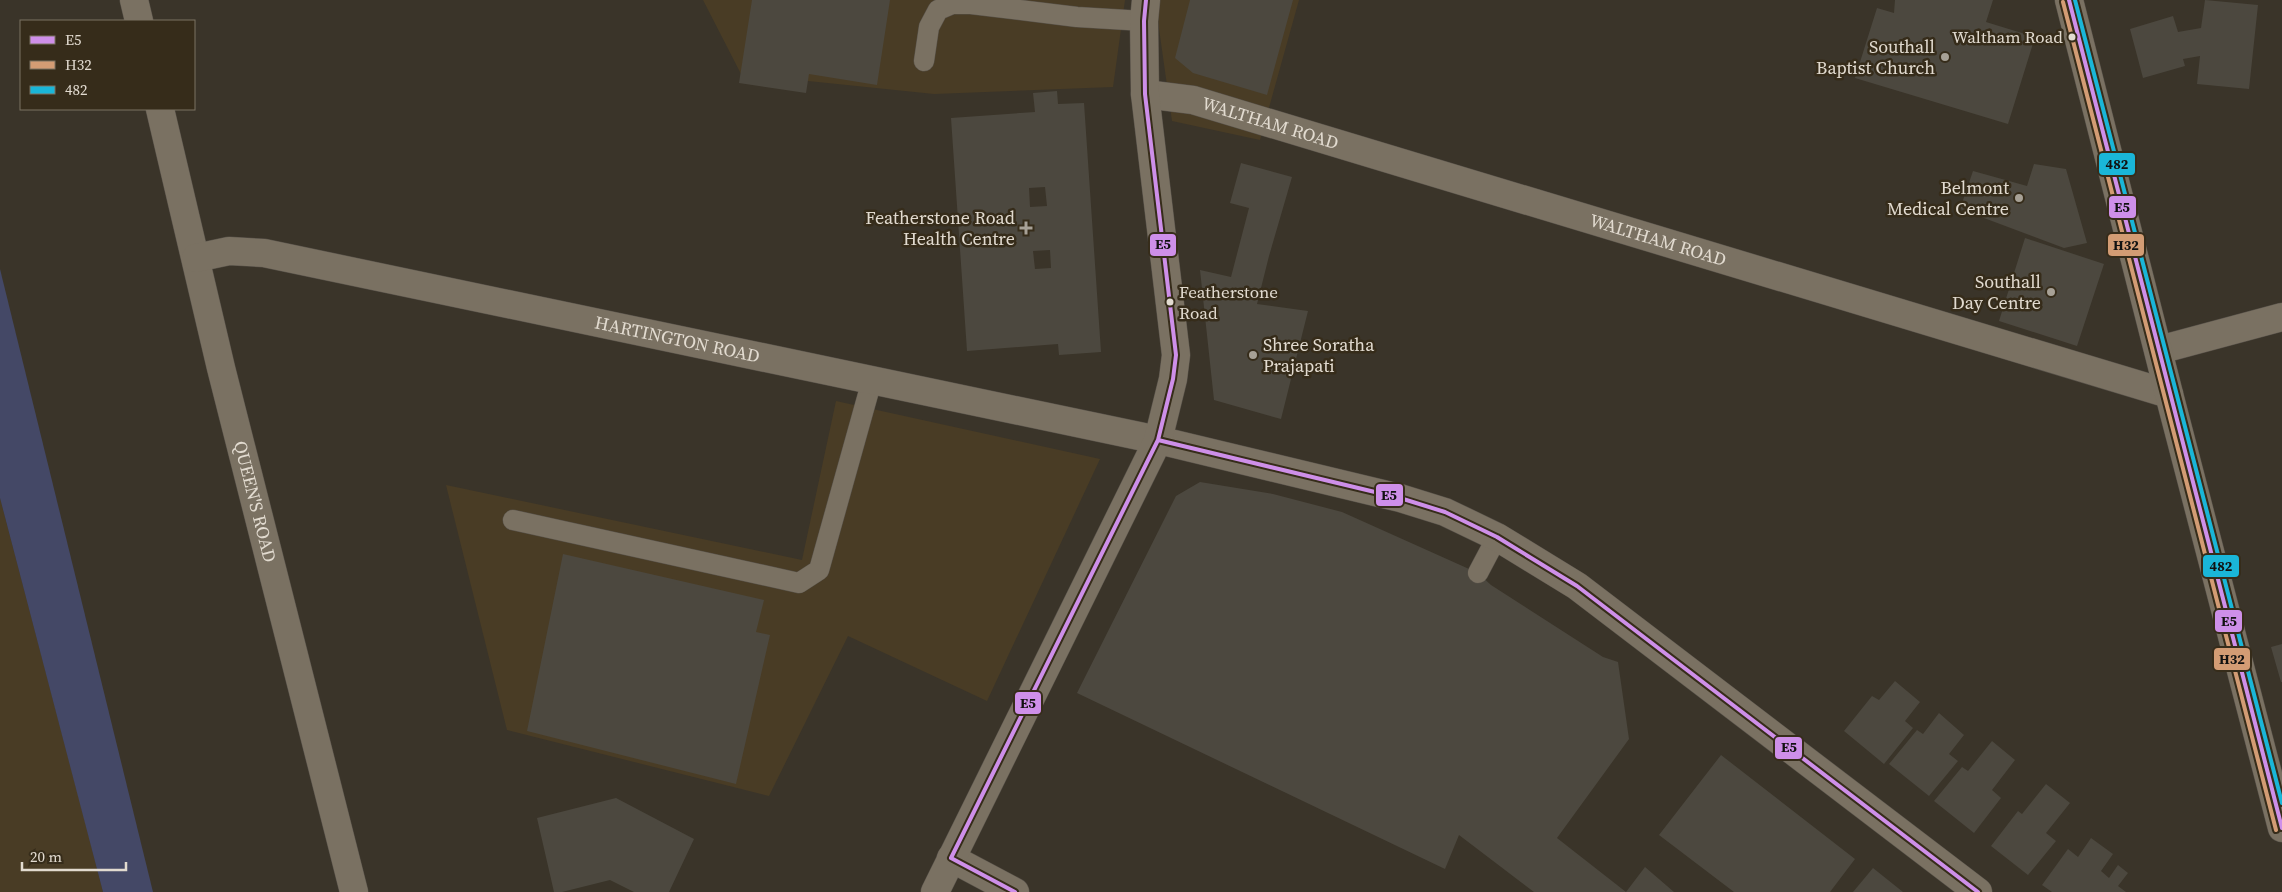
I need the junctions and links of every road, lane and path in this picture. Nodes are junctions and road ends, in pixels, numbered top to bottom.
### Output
1 (134, 0) edge
2 (2069, 0) edge
3 (1145, 10) edge
4 (139, 20) edge
5 (924, 61) dead end
6 (1145, 94) junction
7 (160, 110) edge
8 (196, 258) junction
9 (2282, 317) edge
10 (2159, 350) junction
11 (872, 380) junction
12 (2169, 394) junction
13 (1158, 440) junction
14 (513, 520) dead end
15 (1497, 537) junction
16 (1478, 573) dead end
17 (2282, 828) edge
18 (952, 858) junction
19 (354, 892) edge
20 (934, 892) edge
21 (1015, 892) edge
22 (1978, 892) edge

1 - 4 street
2 - 10 street
3 - 5 lane
3 - 6 street
6 - 12 street, WALTHAM ROAD
6 - 13 street
7 - 8 street, QUEEN'S ROAD
8 - 11 street, HARTINGTON ROAD
8 - 19 street, QUEEN'S ROAD
9 - 10 street
10 - 12 street
11 - 13 street, HARTINGTON ROAD
11 - 14 lane
12 - 17 street
13 - 15 street
13 - 18 street
15 - 16 lane
15 - 22 street
18 - 20 street
18 - 21 street

